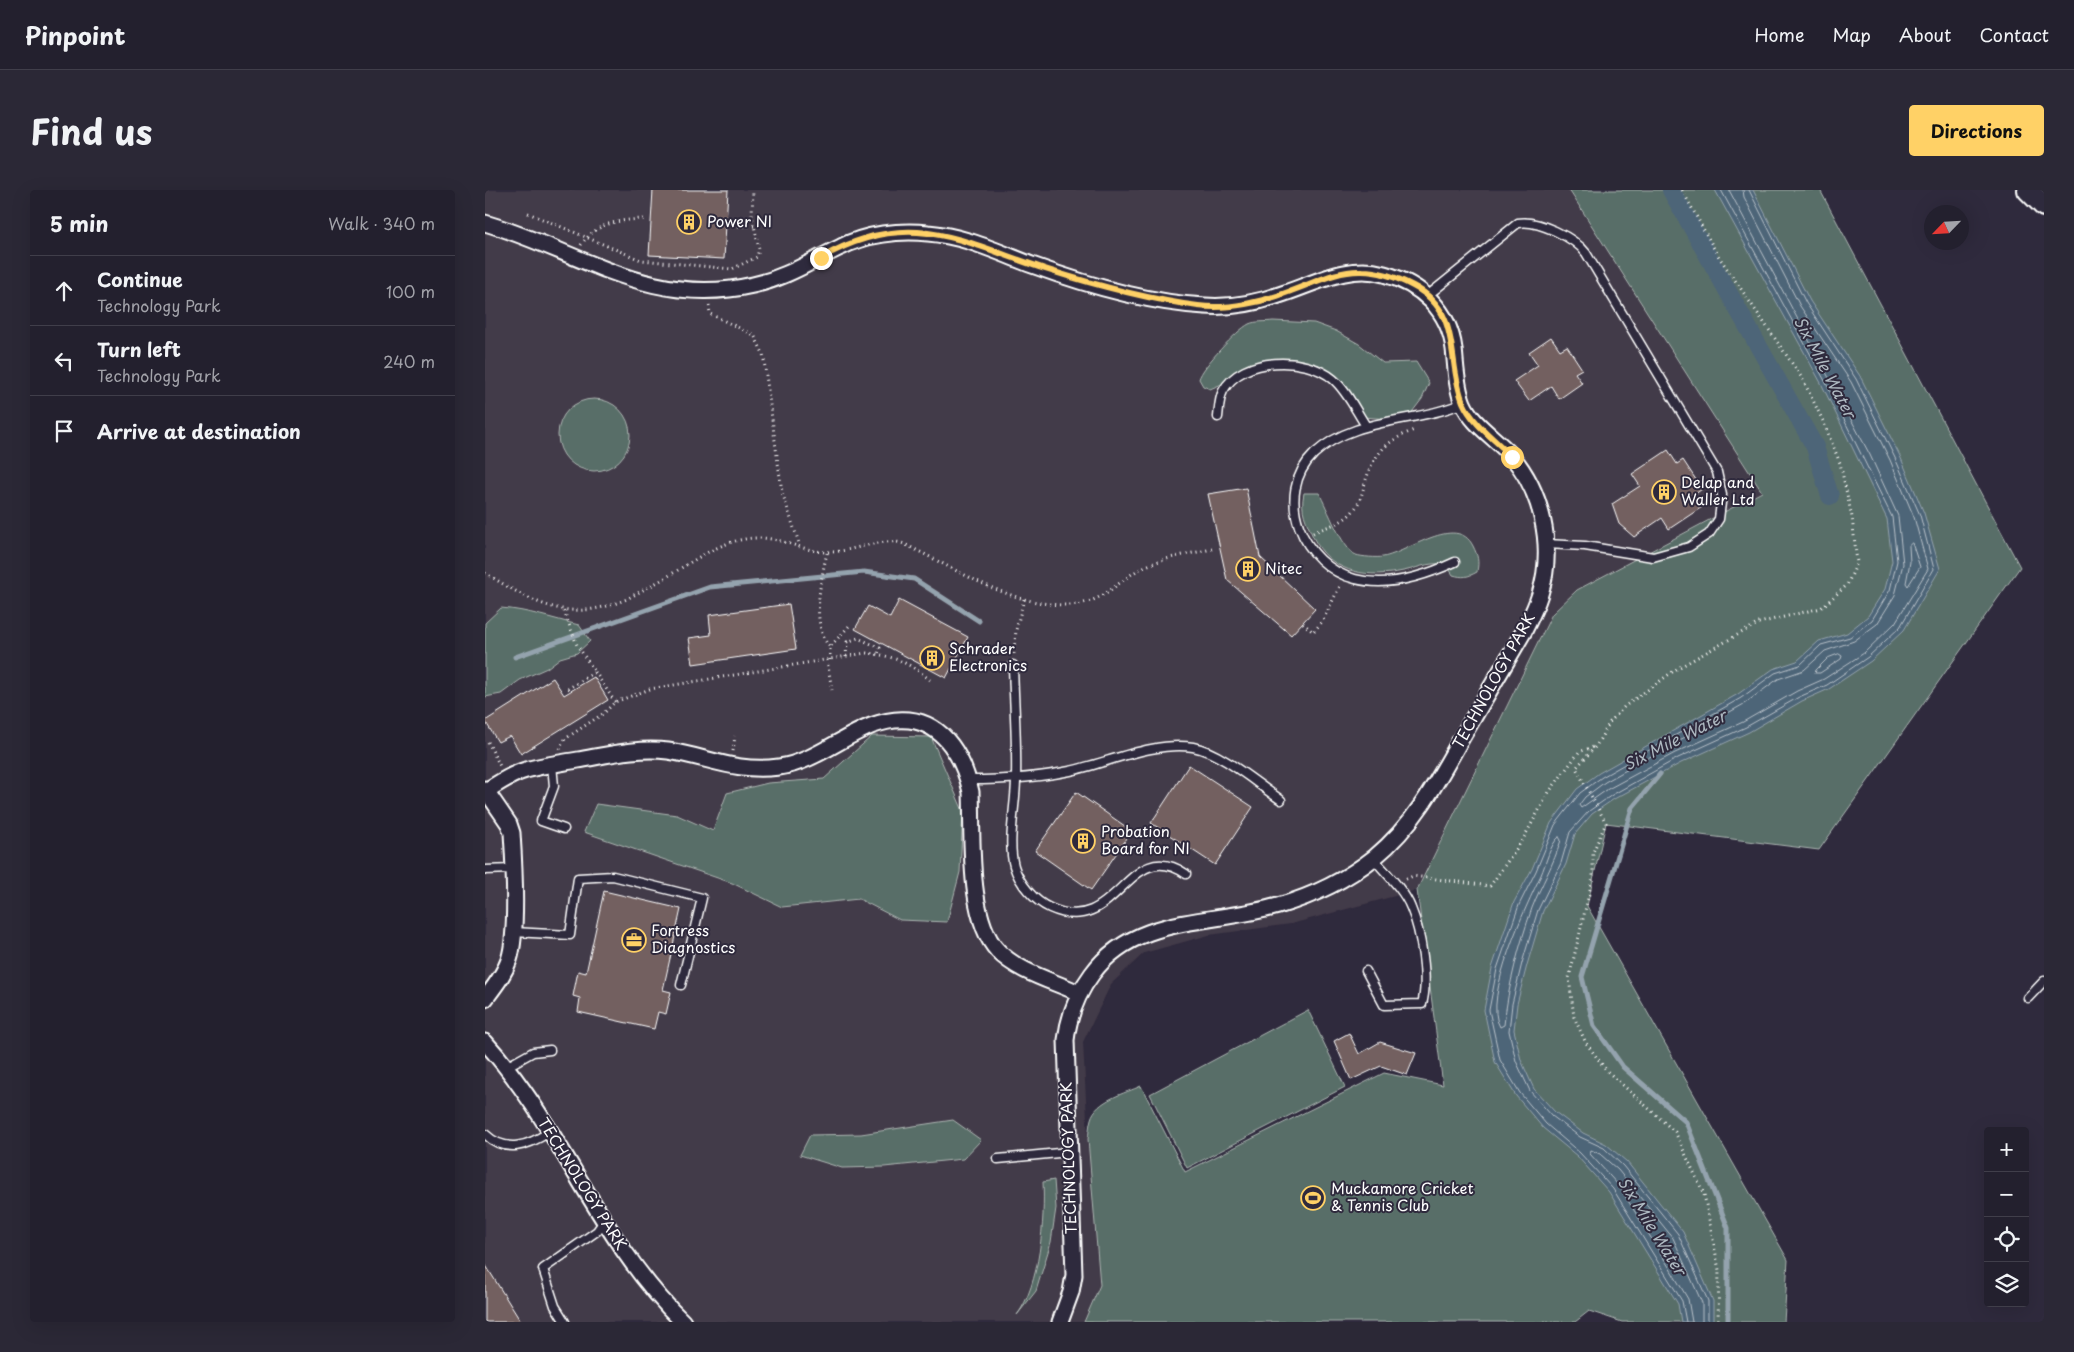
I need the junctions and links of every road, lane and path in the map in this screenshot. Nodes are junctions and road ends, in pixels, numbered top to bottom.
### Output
1 (753, 190) edge
2 (1682, 190) edge
3 (2029, 190) edge
4 (2044, 206) edge
5 (528, 213) dead end
6 (646, 219) dead end
7 (485, 223) edge
8 (733, 226) dead end
9 (754, 226) junction
10 (587, 236) junction
11 (573, 256) junction
12 (1427, 296) junction
13 (707, 299) dead end
14 (1463, 403) junction
15 (1218, 418) dead end
16 (1366, 426) junction
17 (1420, 427) dead end
18 (1303, 538) junction
19 (1546, 544) junction
20 (800, 546) junction
21 (1212, 549) dead end
22 (827, 553) junction
23 (1455, 562) dead end
24 (485, 573) edge
25 (1345, 576) junction
26 (1024, 599) junction
27 (564, 611) junction
28 (1303, 623) dead end
29 (849, 626) dead end
30 (830, 647) junction
31 (878, 654) junction
32 (846, 657) junction
33 (829, 660) junction
34 (1013, 665) joint
35 (595, 672) junction
36 (930, 680) dead end
37 (566, 690) dead end
38 (832, 690) dead end
39 (615, 702) junction
40 (489, 742) dead end
41 (1595, 747) junction
42 (552, 765) junction
43 (507, 778) junction
44 (969, 780) junction
45 (1017, 780) junction
46 (485, 790) edge
47 (1281, 800) dead end
48 (564, 829) dead end
49 (1373, 858) junction
50 (513, 869) junction
51 (485, 870) edge
52 (1186, 874) dead end
53 (1394, 883) junction
54 (513, 932) junction
55 (1365, 971) dead end
56 (2044, 981) edge
57 (681, 985) dead end
58 (1079, 993) junction
59 (2028, 998) dead end
60 (485, 999) edge
61 (485, 1042) edge
62 (550, 1050) dead end
63 (506, 1067) junction
64 (549, 1132) junction
65 (485, 1134) edge
66 (1069, 1152) junction
67 (998, 1159) dead end
68 (604, 1221) junction
69 (565, 1322) edge
70 (683, 1322) edge
71 (1060, 1322) edge
72 (1718, 1322) edge

1 - 9 path
2 - 41 path
3 - 4 street
5 - 10 path
6 - 10 path
7 - 11 street, TECHNOLOGY PARK
8 - 9 path
9 - 10 path
10 - 11 path
11 - 12 street, TECHNOLOGY PARK
12 - 14 street, TECHNOLOGY PARK
12 - 19 lane
13 - 20 path
14 - 16 lane
14 - 19 street, TECHNOLOGY PARK
15 - 16 lane
16 - 18 lane
17 - 18 path
18 - 25 lane
19 - 49 street, TECHNOLOGY PARK
20 - 22 path
20 - 27 path
21 - 26 path
22 - 26 path
22 - 30 path
23 - 25 lane
24 - 27 path
25 - 28 path
26 - 34 path
27 - 35 path
29 - 30 path
30 - 33 path
31 - 32 path
31 - 32 path
31 - 36 path
32 - 33 path
33 - 38 path
33 - 39 path
34 - 45 lane
35 - 37 path
35 - 39 path
39 - 42 path
40 - 43 path
41 - 53 path
41 - 72 path
42 - 43 street
42 - 44 street
42 - 48 lane
43 - 46 street
44 - 45 lane
44 - 58 street
45 - 47 lane
45 - 52 lane
46 - 50 street
49 - 53 lane
49 - 58 street, TECHNOLOGY PARK
50 - 51 lane
50 - 54 street
53 - 55 lane
54 - 57 lane
54 - 60 street
56 - 59 lane
58 - 66 street, TECHNOLOGY PARK
61 - 63 street, TECHNOLOGY PARK
62 - 63 lane
63 - 64 street, TECHNOLOGY PARK
64 - 65 lane
64 - 68 street, TECHNOLOGY PARK
66 - 67 lane
66 - 71 street, TECHNOLOGY PARK
68 - 69 lane
68 - 70 street, TECHNOLOGY PARK

